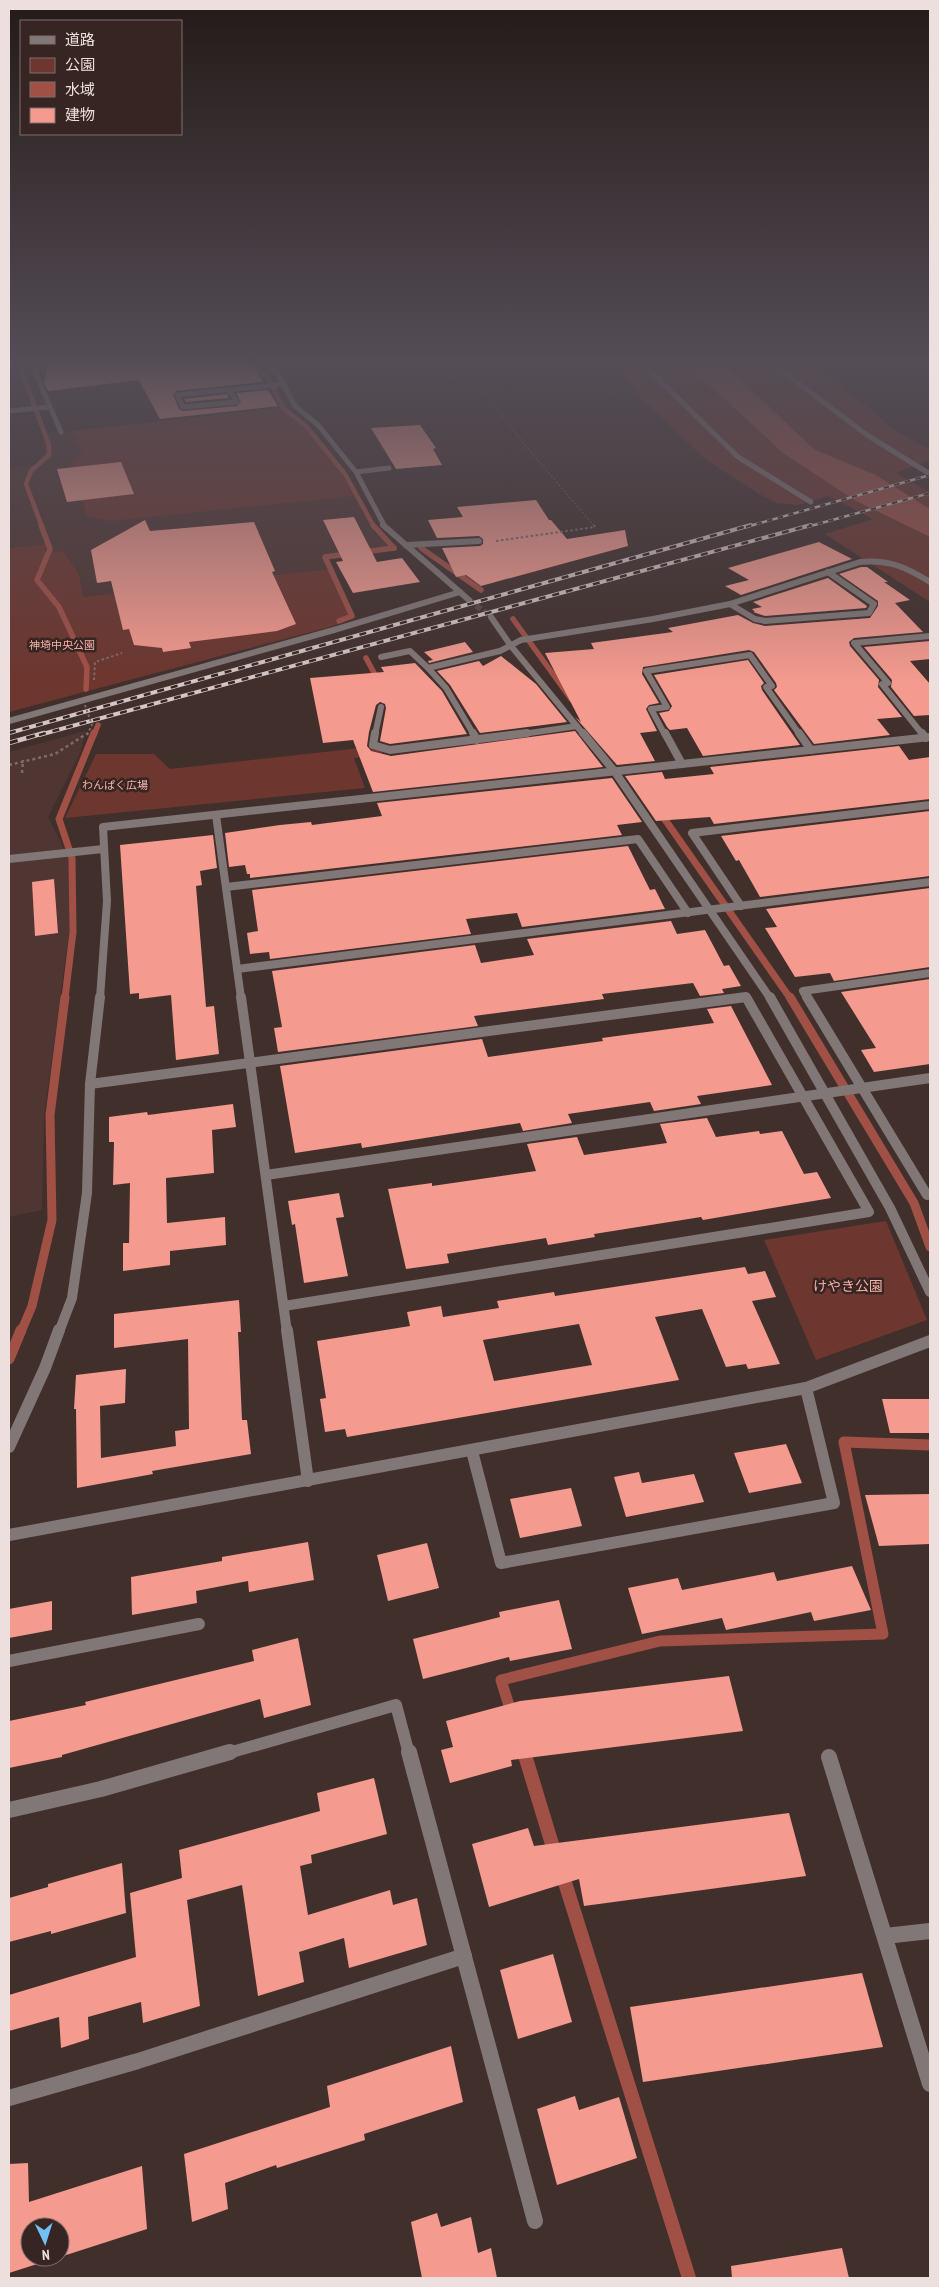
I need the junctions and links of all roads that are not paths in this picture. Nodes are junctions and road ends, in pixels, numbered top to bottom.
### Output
1 (353, 468) edge
2 (389, 468) dead end
3 (755, 468) edge
4 (917, 468) edge
5 (356, 472) junction
6 (930, 474) edge
7 (811, 502) dead end
8 (479, 541) road end
9 (406, 545) junction
10 (828, 572) junction
11 (930, 582) edge
12 (460, 592) junction
13 (469, 600) tunnel mouth
14 (730, 604) junction
15 (491, 617) tunnel mouth
16 (930, 636) edge
17 (511, 646) junction
18 (381, 657) dead end
19 (428, 668) junction
20 (381, 707) dead end
21 (9, 721) edge
22 (577, 726) junction
23 (928, 738) edge
24 (477, 740) junction
25 (811, 750) junction
26 (682, 764) junction
27 (619, 771) junction
28 (930, 805) edge
29 (216, 815) junction
30 (103, 849) junction
31 (9, 859) edge
32 (930, 882) edge
33 (226, 887) junction
34 (741, 906) junction
35 (714, 910) junction
36 (688, 913) junction
37 (237, 969) junction
38 (930, 973) edge
39 (250, 1064) junction
40 (930, 1078) edge
41 (90, 1084) junction
42 (861, 1088) junction
43 (830, 1092) junction
44 (805, 1096) junction
45 (266, 1175) junction
46 (930, 1194) edge
47 (930, 1292) edge
48 (284, 1306) junction
49 (930, 1341) edge
50 (806, 1388) junction
51 (9, 1447) edge
52 (472, 1451) junction
53 (308, 1481) junction
54 (9, 1535) edge
55 (199, 1624) dead end
56 (9, 1661) edge
57 (829, 1757) dead end
58 (9, 1810) edge
59 (930, 1931) edge
60 (885, 1936) junction
61 (464, 1956) junction
62 (930, 2084) edge
63 (9, 2098) edge
64 (535, 2220) dead end

1 - 5 street
2 - 5 street
3 - 7 street
4 - 6 street
5 - 9 street
8 - 9 street
9 - 12 street
10 - 11 street
10 - 14 street
10 - 14 street
12 - 13 street
12 - 21 street
14 - 17 street
15 - 17 street
16 - 23 street
17 - 19 street
17 - 22 street
18 - 19 street
19 - 24 street
20 - 24 street
22 - 24 street
22 - 27 street
23 - 25 street
25 - 26 street
25 - 26 street
26 - 27 street
27 - 29 street
27 - 35 street
28 - 34 street
29 - 30 street
29 - 33 street
30 - 31 street
30 - 41 street
32 - 34 street
33 - 36 street
33 - 37 street
34 - 35 street
35 - 36 street
35 - 43 street
36 - 37 street
37 - 39 street
38 - 42 street
39 - 41 street
39 - 44 street
39 - 45 street
40 - 42 street
41 - 51 street
42 - 43 street
42 - 46 street
43 - 44 street
43 - 47 street
44 - 45 street
44 - 48 street
45 - 48 street
48 - 53 street
49 - 50 street
50 - 52 street
50 - 52 street
52 - 53 street
53 - 54 street
55 - 56 street
57 - 60 street
58 - 61 street
59 - 60 street
60 - 62 street
61 - 63 street
61 - 64 street

